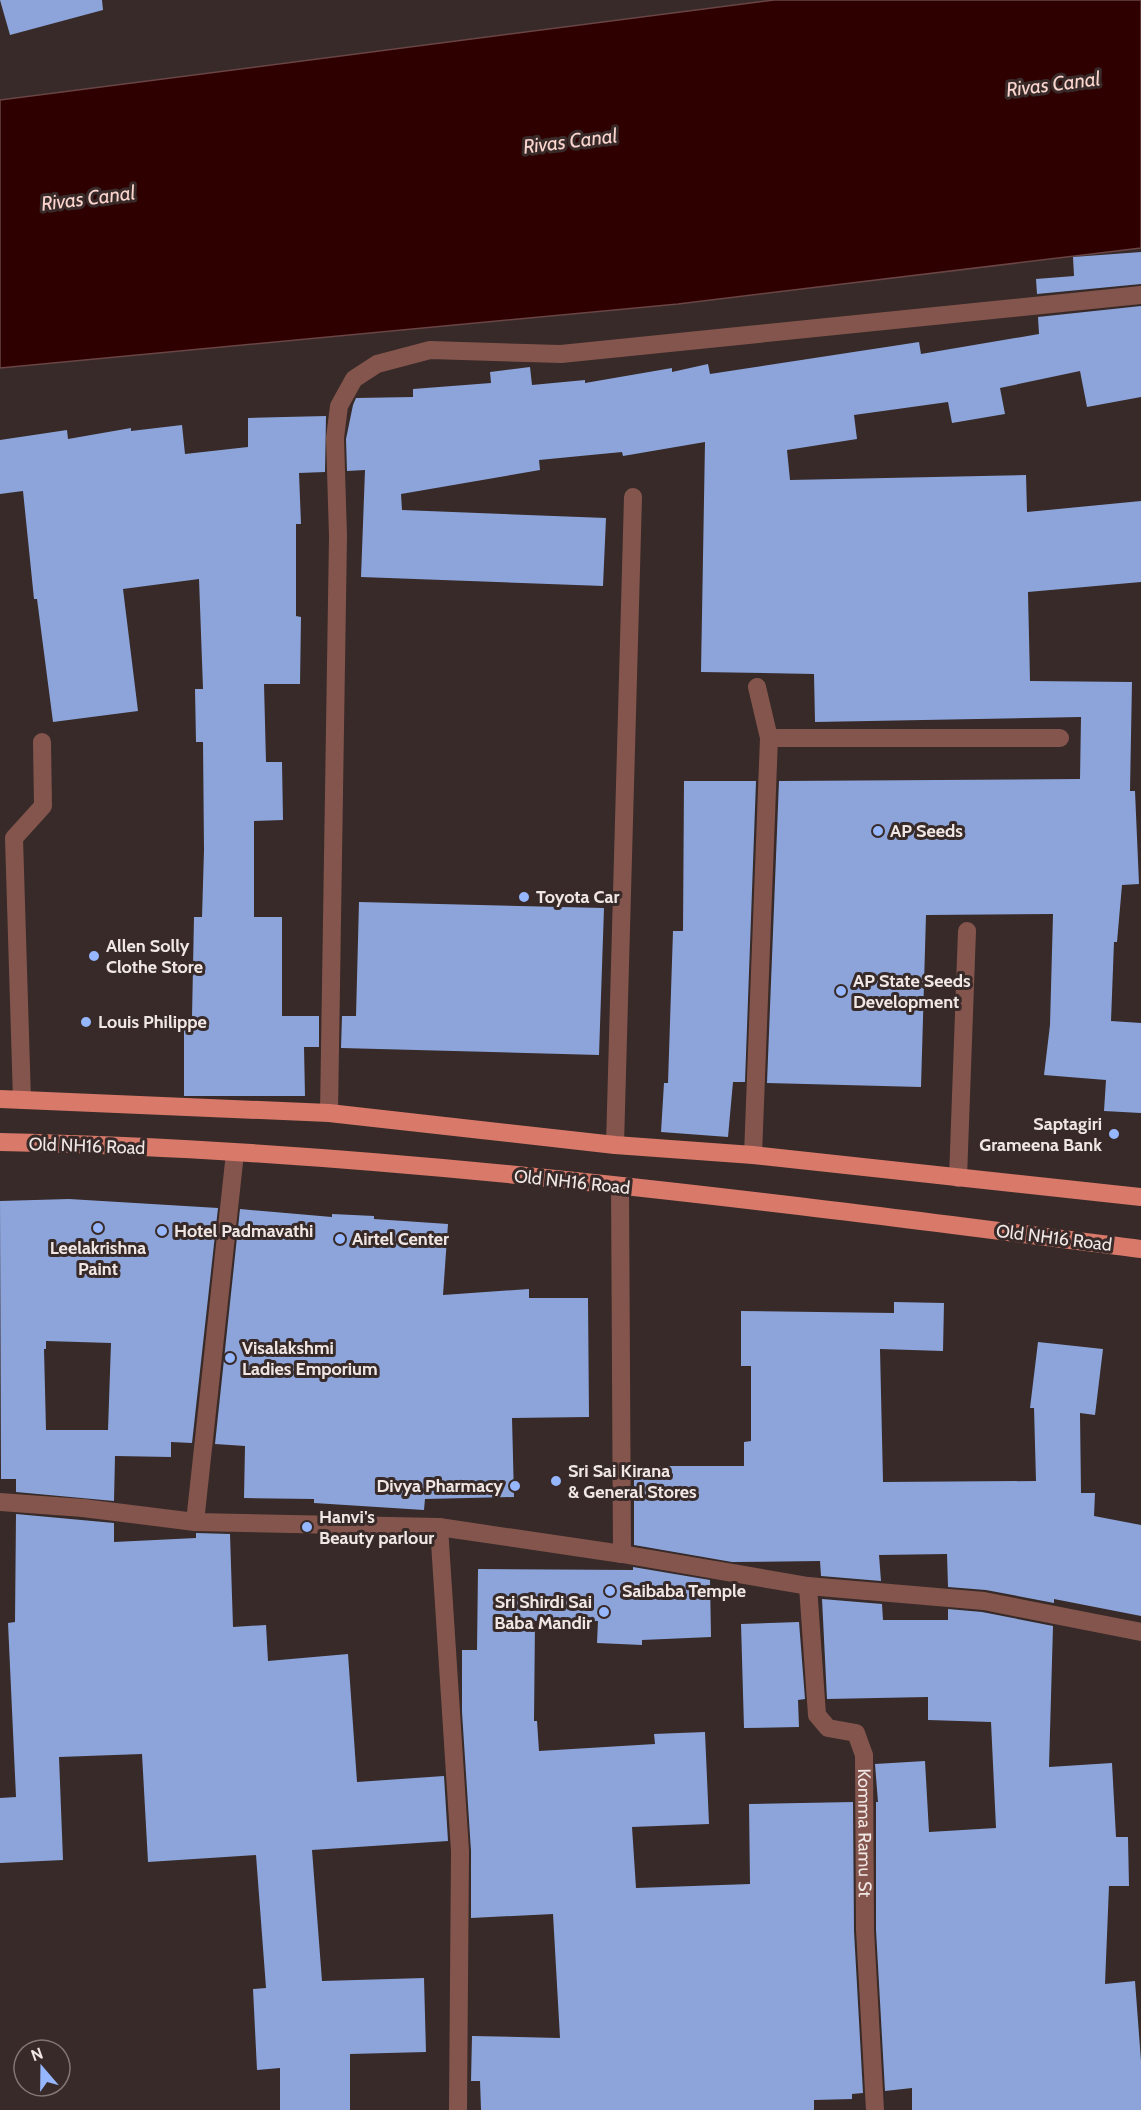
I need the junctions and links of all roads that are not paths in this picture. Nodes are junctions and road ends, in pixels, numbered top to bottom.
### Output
1 (1141, 295) edge
2 (633, 497) dead end
3 (757, 687) dead end
4 (769, 738) junction
5 (1060, 738) dead end
6 (42, 742) dead end
7 (967, 931) dead end
8 (0, 1099) edge
9 (22, 1100) junction
10 (329, 1113) junction
11 (0, 1142) edge
12 (615, 1145) junction
13 (235, 1152) junction
14 (753, 1155) junction
15 (958, 1178) junction
16 (620, 1187) junction
17 (1141, 1197) edge
18 (1141, 1249) edge
19 (0, 1502) edge
20 (195, 1522) junction
21 (439, 1527) junction
22 (622, 1554) junction
23 (808, 1586) junction
24 (1141, 1632) edge
25 (458, 2110) edge
26 (875, 2110) edge

1 - 10 street
2 - 12 street
3 - 4 street
4 - 5 street
4 - 14 street
6 - 9 street
7 - 15 street
8 - 9 main road
9 - 10 main road
10 - 12 main road
11 - 13 main road, Old NH16 Road
12 - 14 main road
13 - 16 main road, Old NH16 Road
13 - 20 street
14 - 15 main road
15 - 17 main road
16 - 18 main road, Old NH16 Road
16 - 22 street
19 - 20 street
20 - 21 street
21 - 22 street
21 - 25 street
22 - 23 street
23 - 24 street
23 - 26 street, Komma Ramu St

